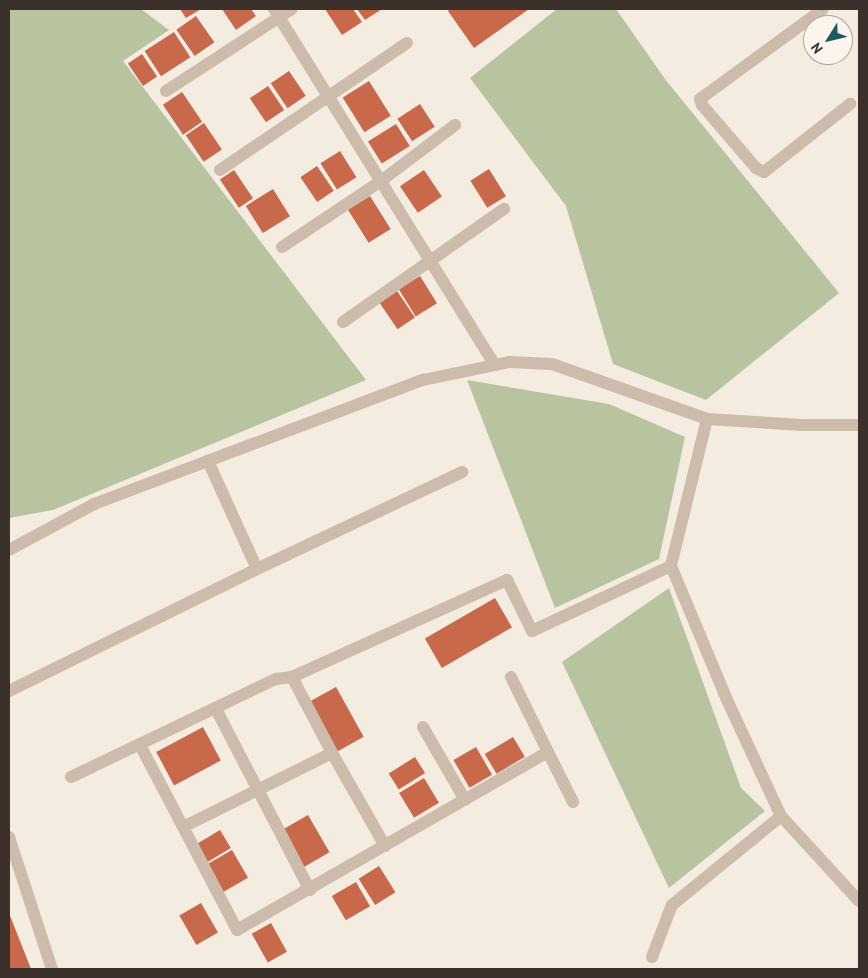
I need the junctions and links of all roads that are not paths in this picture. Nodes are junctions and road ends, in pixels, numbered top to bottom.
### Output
1 (292, 9) edge
2 (823, 9) edge
3 (277, 13) edge
4 (407, 43) dead end
5 (166, 91) dead end
6 (329, 97) junction
7 (850, 104) dead end
8 (455, 125) dead end
9 (220, 170) dead end
10 (381, 181) junction
11 (504, 209) dead end
12 (282, 246) dead end
13 (430, 259) junction
14 (343, 322) dead end
15 (495, 365) junction
16 (707, 419) junction
17 (859, 424) edge
18 (208, 461) junction
19 (462, 472) dead end
20 (9, 550) edge
21 (672, 566) junction
22 (257, 569) junction
23 (292, 677) junction
24 (511, 677) dead end
25 (9, 691) edge
26 (216, 709) junction
27 (423, 727) dead end
28 (140, 745) junction
29 (548, 752) junction
30 (332, 754) junction
31 (71, 777) dead end
32 (258, 790) junction
33 (465, 800) junction
34 (573, 802) dead end
35 (781, 816) junction
36 (182, 827) junction
37 (9, 837) edge
38 (385, 846) junction
39 (310, 890) junction
40 (859, 901) edge
41 (652, 957) dead end
42 (52, 969) edge

1 - 3 street
2 - 7 street
3 - 5 street
3 - 6 street
4 - 6 street
6 - 9 street
6 - 10 street
8 - 10 street
10 - 12 street
10 - 13 street
11 - 13 street
13 - 14 street
13 - 15 street
15 - 16 street
15 - 18 street
16 - 17 street
16 - 21 street
18 - 20 street
18 - 22 street
19 - 22 street
21 - 23 street
21 - 35 street
22 - 25 street
23 - 26 street
23 - 30 street
24 - 29 street
26 - 28 street
26 - 32 street
27 - 33 street
28 - 31 street
28 - 36 street
29 - 33 street
29 - 34 street
30 - 32 street
30 - 38 street
32 - 36 street
32 - 39 street
33 - 38 street
35 - 40 street
35 - 41 street
36 - 39 street
37 - 42 street
38 - 39 street

